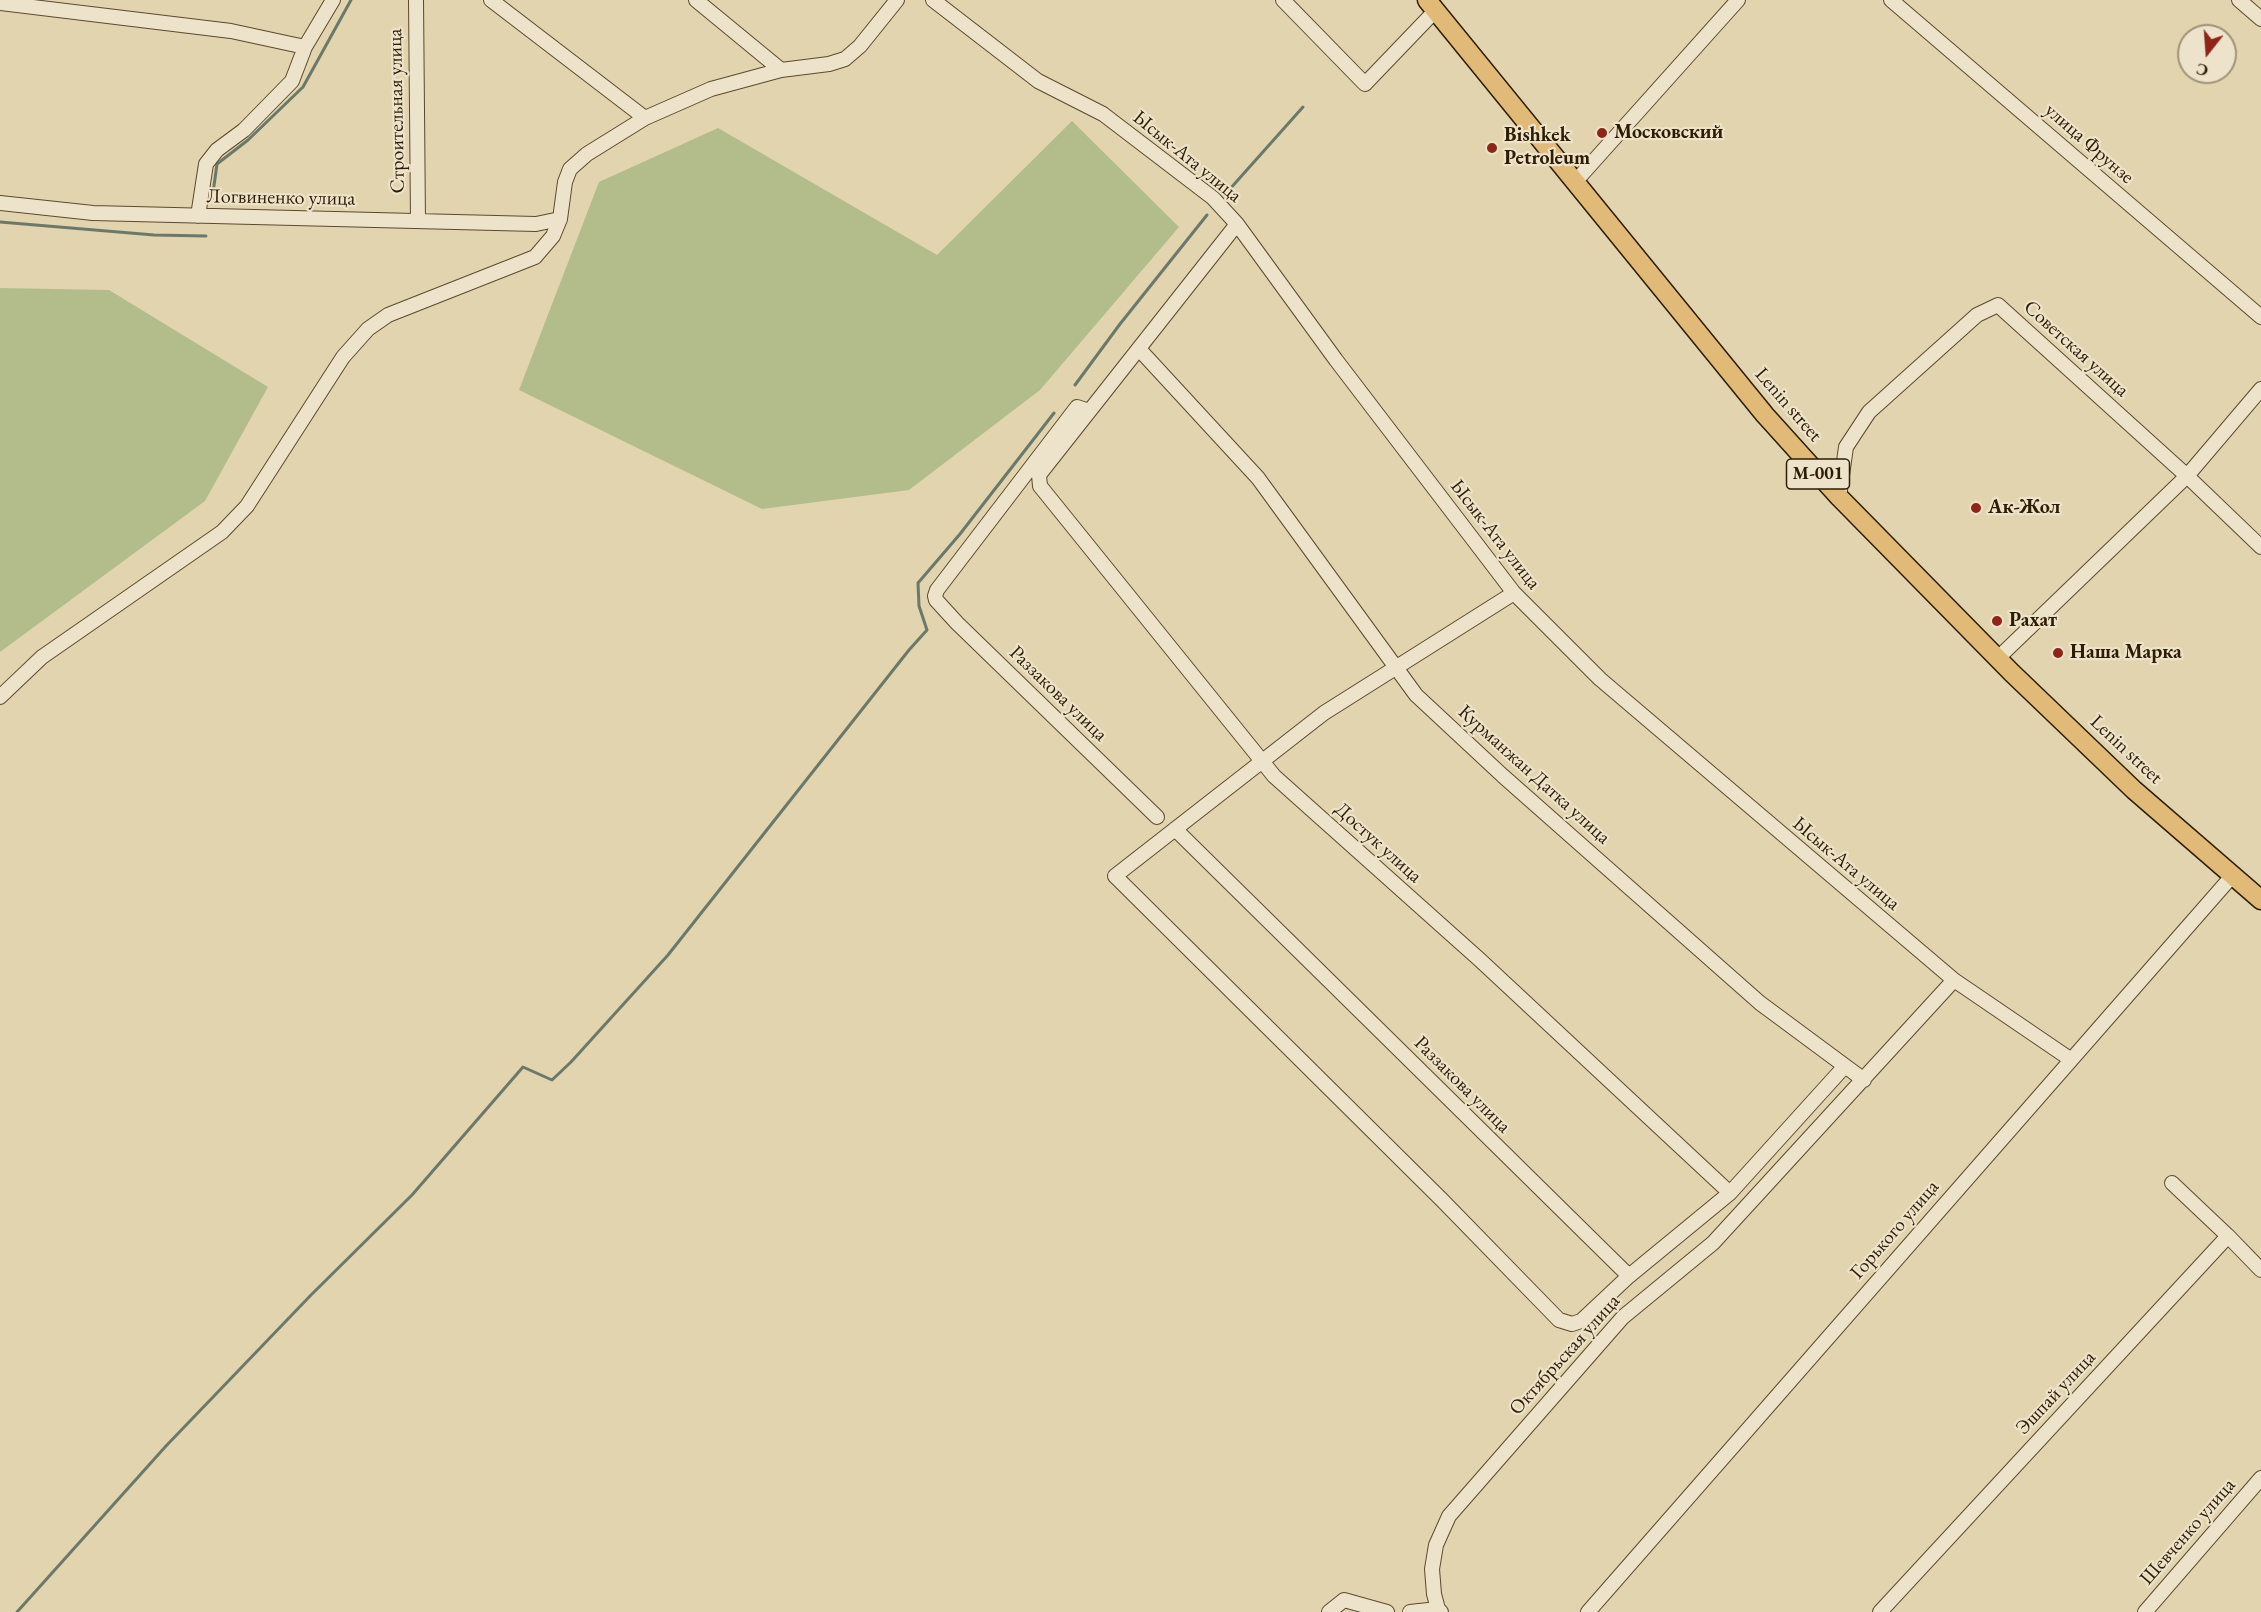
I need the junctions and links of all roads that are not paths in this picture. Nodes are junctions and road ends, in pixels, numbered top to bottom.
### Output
1 (333, 0) edge
2 (416, 0) edge
3 (491, 0) edge
4 (696, 0) edge
5 (897, 0) edge
6 (933, 0) edge
7 (1283, 0) edge
8 (1738, 0) edge
9 (1891, 0) edge
10 (2240, 0) edge
11 (0, 3) edge
12 (1431, 6) edge
13 (2261, 19) edge
14 (304, 47) junction
15 (781, 70) junction
16 (645, 118) junction
17 (1575, 182) junction
18 (0, 203) edge
19 (198, 216) junction
20 (560, 219) junction
21 (418, 221) junction
22 (1237, 224) junction
23 (2261, 317) edge
24 (1139, 349) junction
25 (2261, 389) edge
26 (1089, 411) junction
27 (2187, 476) junction
28 (1839, 498) junction
29 (2261, 547) edge
30 (1514, 593) junction
31 (1997, 659) junction
32 (1396, 667) junction
33 (0, 697) edge
34 (1260, 762) junction
35 (1157, 817) dead end
36 (1175, 829) junction
37 (2233, 875) junction
38 (2261, 900) edge
39 (1954, 980) junction
40 (2070, 1059) junction
41 (1845, 1066) junction
42 (1864, 1080) junction
43 (2172, 1183) dead end
44 (1730, 1193) junction
45 (2228, 1236) junction
46 (2261, 1270) edge
47 (1629, 1276) junction
48 (2261, 1478) edge
49 (1439, 1611) edge
50 (1329, 1612) edge
51 (1387, 1612) edge
52 (1410, 1612) edge
53 (1588, 1612) edge
54 (1880, 1612) edge
55 (2145, 1612) edge

1 - 14 street
2 - 21 street, Строительная улица
3 - 16 street
4 - 15 street
5 - 15 street
6 - 22 street, Ысык-Ата улица
7 - 12 street
8 - 17 street
9 - 23 street, улица Фрунзе
10 - 13 street
11 - 14 street
12 - 17 main road, Lenin street / М-001
14 - 19 street
15 - 16 street
16 - 20 street
17 - 28 main road, Lenin street / М-001
18 - 19 street, Логвиненко улица
19 - 21 street, Логвиненко улица
20 - 21 street, Логвиненко улица
20 - 33 street
22 - 24 street
22 - 30 street, Ысык-Ата улица
24 - 26 street
24 - 32 street, Курманжан Датка улица
25 - 27 street
26 - 34 street, Достук улица
26 - 35 street, Раззакова улица
27 - 28 street, Советская улица
27 - 29 street, Советская улица
27 - 31 street
28 - 31 main road, Lenin street / М-001
30 - 32 street
30 - 39 street, Ысык-Ата улица
31 - 37 main road, Lenin street / М-001
32 - 34 street
32 - 41 street, Курманжан Датка улица
34 - 36 street
34 - 44 street, Достук улица
36 - 47 street, Раззакова улица
36 - 47 street
37 - 38 main road, Lenin street / М-001
37 - 40 street, Горького улица
39 - 40 street, Ысык-Ата улица
39 - 42 street
40 - 53 street, Горького улица
41 - 42 street, Курманжан Датка улица
41 - 44 street
42 - 49 street, Октябрьская улица
43 - 45 street
44 - 47 street
45 - 46 street
45 - 54 street, Эшпай улица
48 - 55 street, Шевченко улица
49 - 52 street
50 - 51 street

